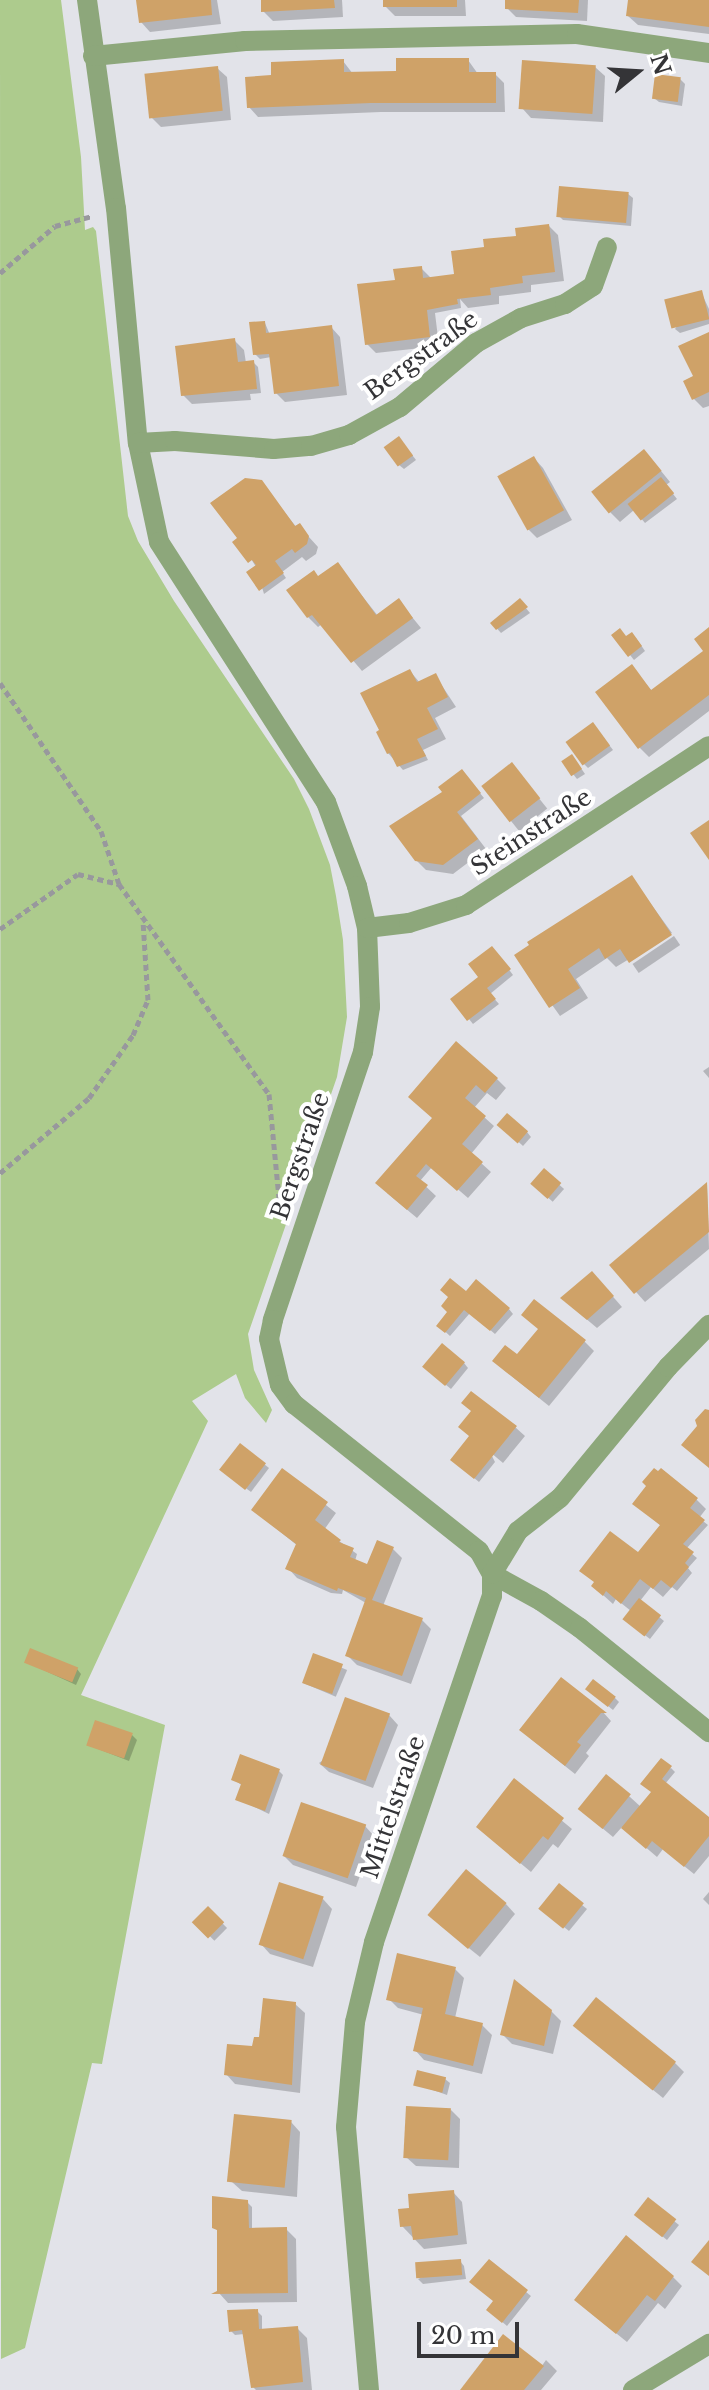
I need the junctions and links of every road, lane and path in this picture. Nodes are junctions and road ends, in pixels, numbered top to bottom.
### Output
1 (87, 0) edge
2 (709, 53) edge
3 (93, 56) junction
4 (116, 208) junction
5 (607, 247) dead end
6 (0, 273) edge
7 (138, 443) junction
8 (0, 683) edge
9 (709, 746) edge
10 (119, 884) junction
11 (143, 917) junction
12 (367, 928) junction
13 (0, 929) edge
14 (0, 1173) edge
15 (281, 1216) dead end
16 (709, 1325) edge
17 (492, 1574) junction
18 (709, 1732) edge
19 (709, 2344) edge
20 (369, 2390) edge
21 (633, 2390) edge

1 - 3 street, Bergstraße
2 - 3 street
3 - 4 street, Bergstraße
4 - 6 path
4 - 7 street, Bergstraße
5 - 7 street, Bergstraße
7 - 12 street, Bergstraße
8 - 10 path
9 - 12 street, Steinstraße
10 - 11 path
10 - 13 path
11 - 14 path
11 - 15 path
12 - 17 street, Bergstraße
16 - 17 street, Mittelstraße
17 - 18 street, Bergstraße
17 - 20 street, Mittelstraße
19 - 21 street

